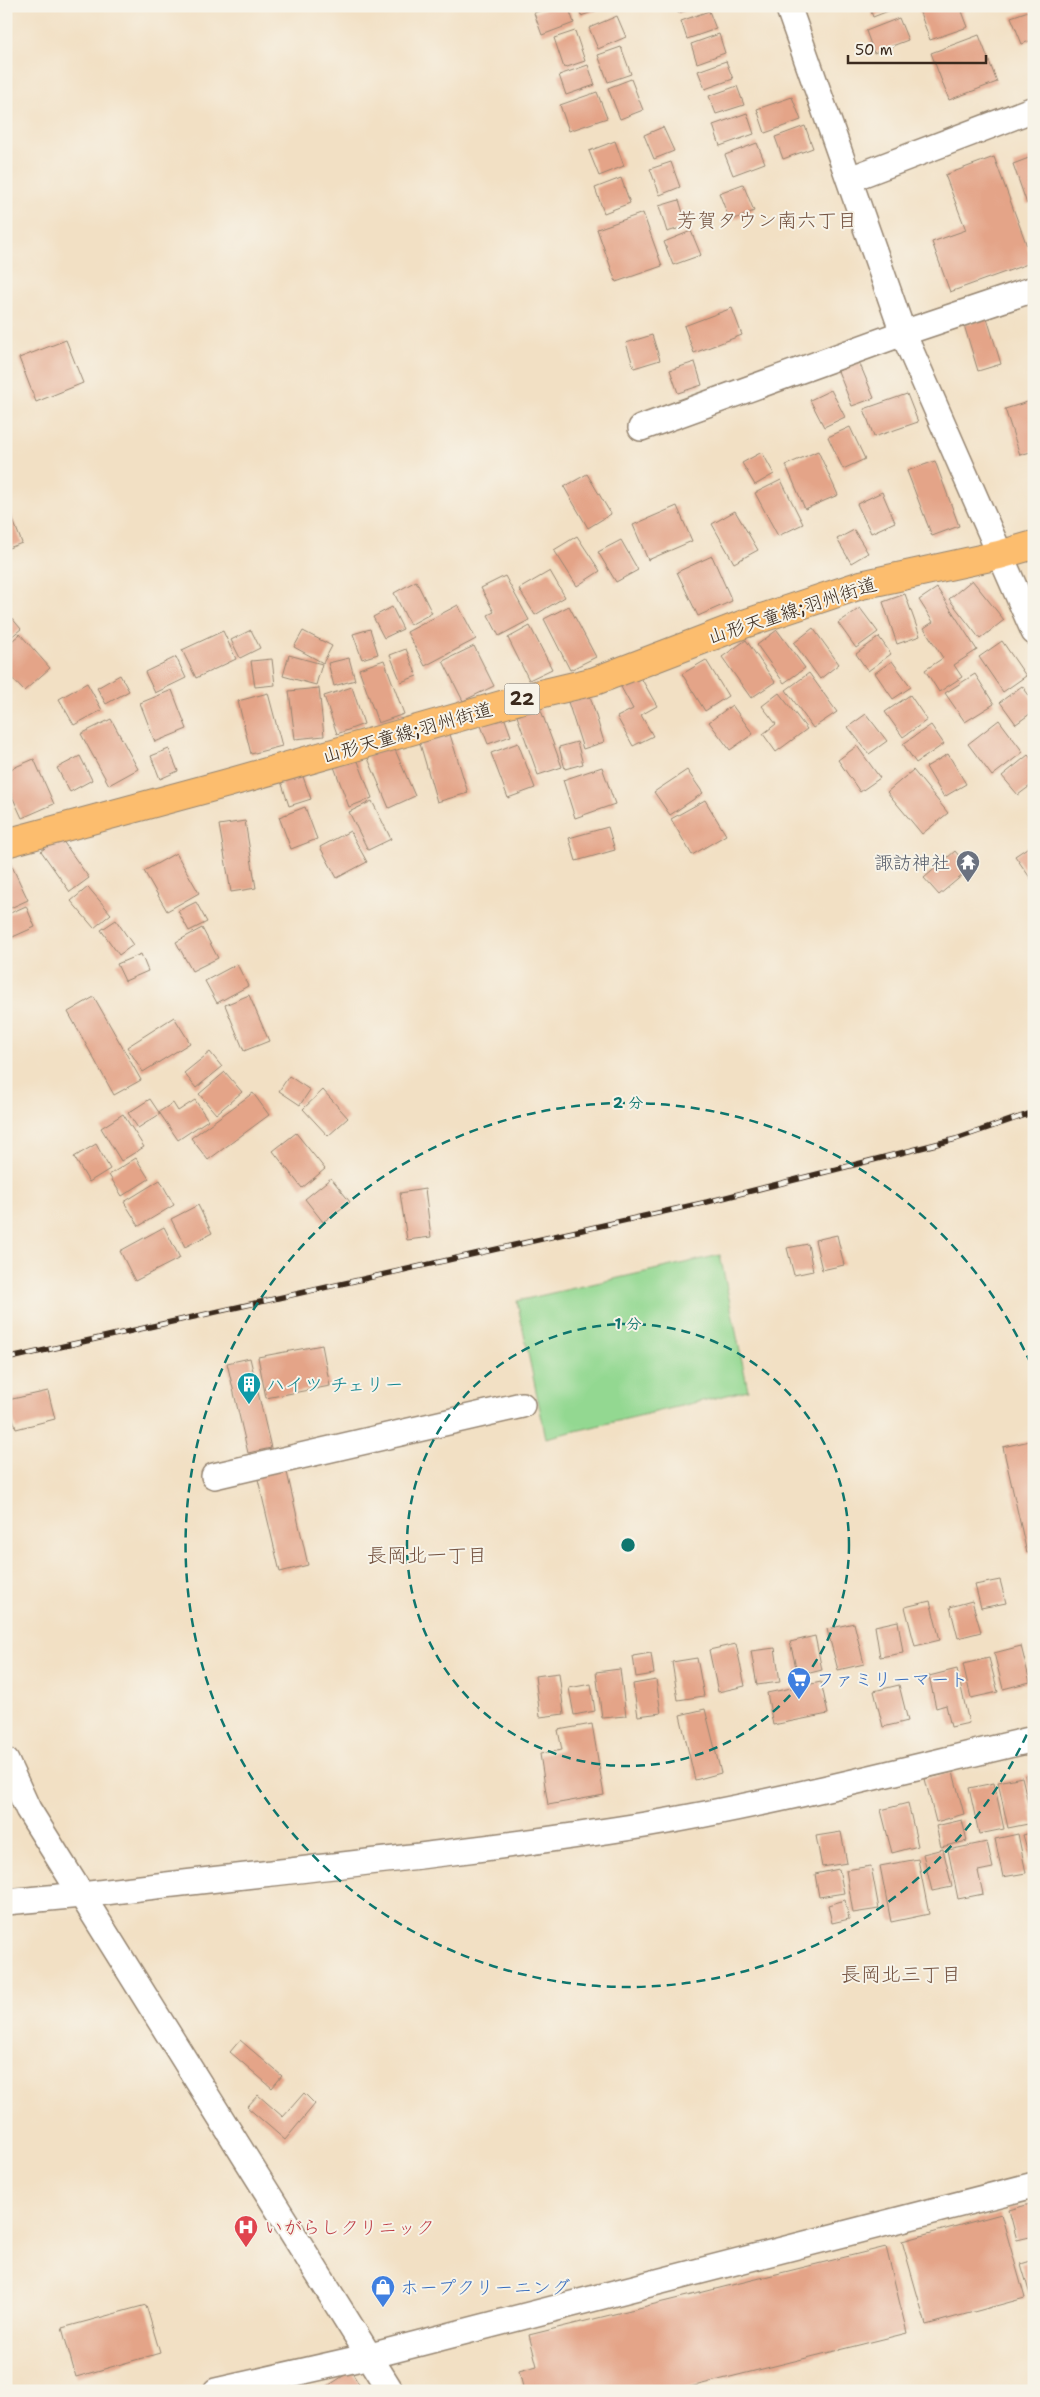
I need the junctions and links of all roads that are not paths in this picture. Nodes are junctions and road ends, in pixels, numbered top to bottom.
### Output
1 (788, 6) edge
2 (1034, 109) edge
3 (850, 178) junction
4 (1034, 289) edge
5 (903, 332) junction
6 (641, 428) dead end
7 (1034, 545) edge
8 (999, 555) junction
9 (1034, 632) edge
10 (6, 843) edge
11 (522, 1405) dead end
12 (214, 1476) dead end
13 (1034, 1739) edge
14 (6, 1761) edge
15 (81, 1895) junction
16 (6, 1902) edge
17 (1034, 2185) edge
18 (370, 2356) junction
19 (216, 2391) edge
20 (391, 2391) edge

1 - 3 street
2 - 3 street
3 - 5 street
4 - 5 street
5 - 6 street
5 - 8 street
7 - 8 main road, 山形天童線;羽州街道 / 22
8 - 9 street
8 - 10 main road, 山形天童線;羽州街道 / 22
11 - 12 street
13 - 15 street
14 - 15 street
15 - 16 street
15 - 18 street
17 - 18 street
18 - 19 street
18 - 20 street

